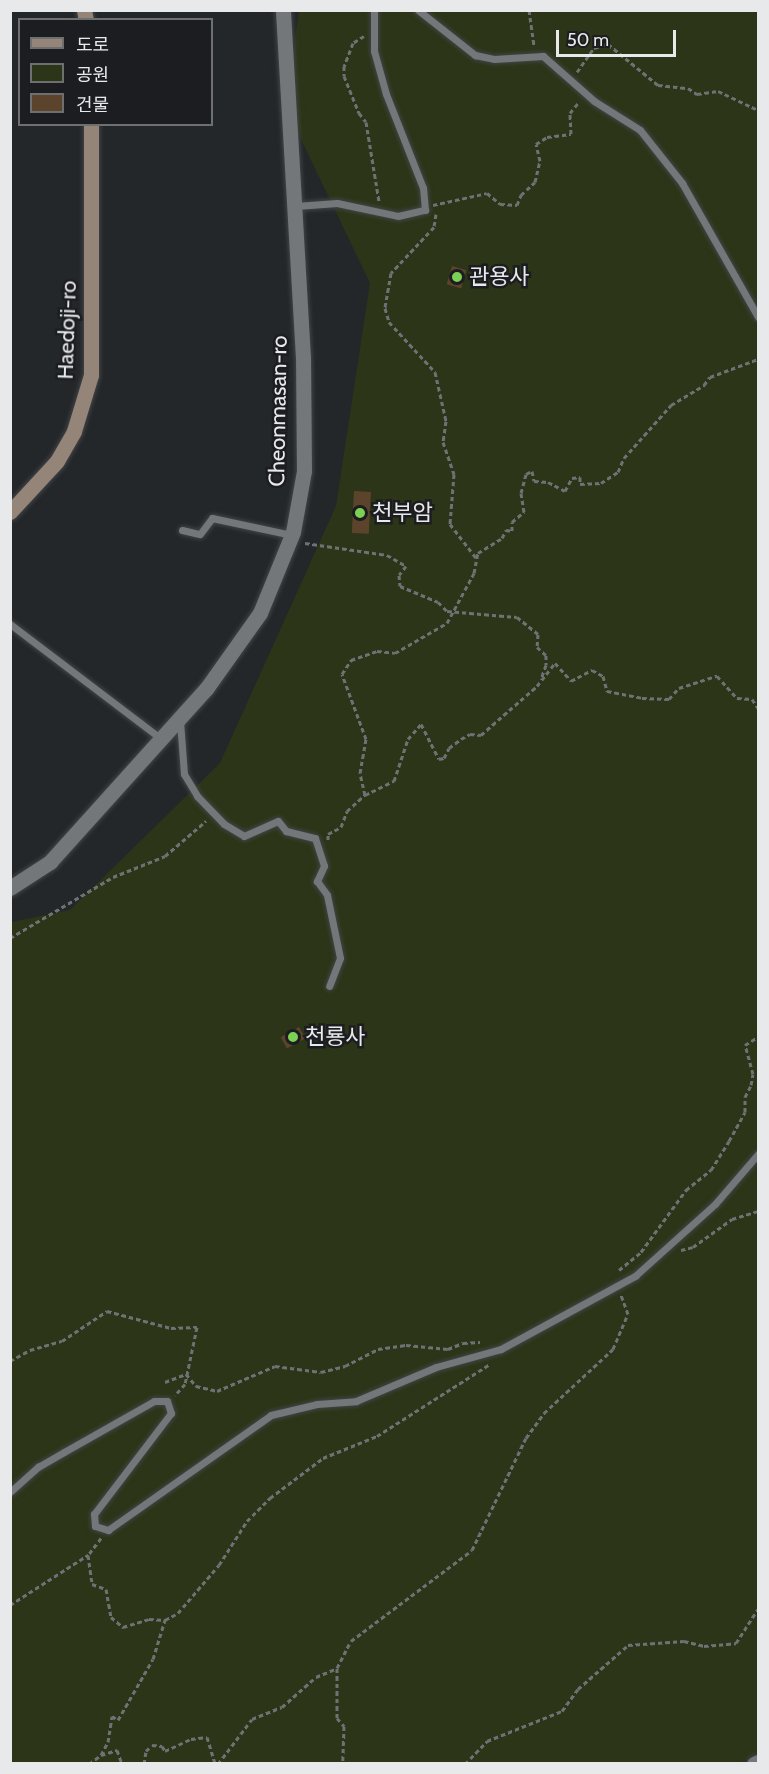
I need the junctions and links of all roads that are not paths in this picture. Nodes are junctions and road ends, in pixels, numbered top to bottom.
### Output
1 (283, 10) edge
2 (374, 10) edge
3 (418, 10) edge
4 (91, 126) edge
5 (296, 206) junction
6 (759, 317) edge
7 (10, 512) edge
8 (182, 530) dead end
9 (290, 539) junction
10 (10, 624) edge
11 (179, 716) junction
12 (160, 738) junction
13 (10, 888) edge
14 (329, 986) dead end
15 (759, 1154) edge
16 (10, 1492) edge
17 (759, 1762) edge
18 (754, 1764) edge

1 - 5 street, Cheonmasan-ro
2 - 5 lane
3 - 6 lane
4 - 7 main road, Haedoji-ro
5 - 9 street, Cheonmasan-ro
8 - 9 lane
9 - 11 street, Cheonmasan-ro
10 - 12 lane
11 - 12 street, Cheonmasan-ro
11 - 14 lane
12 - 13 street, Cheonmasan-ro
15 - 16 lane
17 - 18 street

